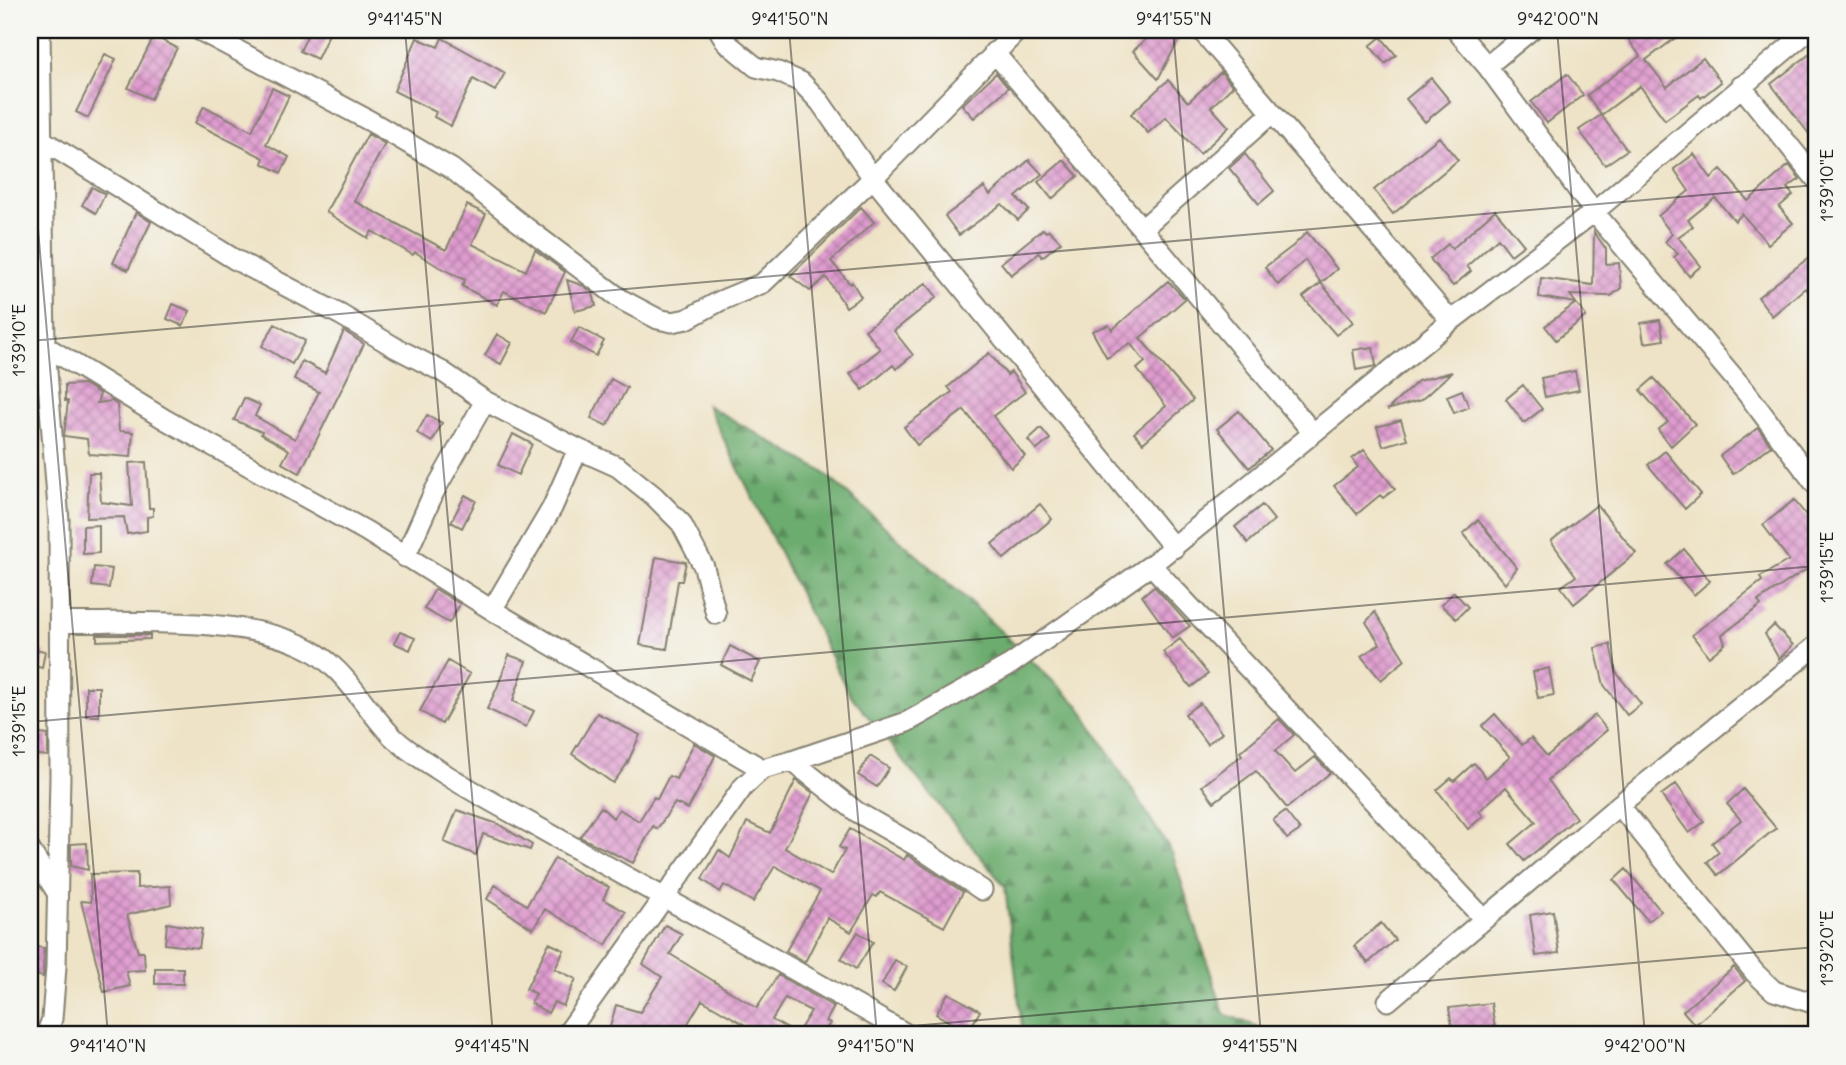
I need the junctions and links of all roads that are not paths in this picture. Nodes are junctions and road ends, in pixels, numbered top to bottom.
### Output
1 (40, 30) edge
2 (199, 30) edge
3 (719, 30) edge
4 (1018, 30) edge
5 (1201, 30) edge
6 (1456, 30) edge
7 (1531, 30) edge
8 (1809, 30) edge
9 (994, 52) junction
10 (1487, 66) junction
11 (1741, 86) junction
12 (1272, 113) junction
13 (42, 139) junction
14 (873, 178) junction
15 (1816, 179) edge
16 (1594, 212) junction
17 (1142, 229) junction
18 (37, 277) edge
19 (1451, 321) junction
20 (45, 346) junction
21 (485, 401) junction
22 (1314, 433) junction
23 (579, 449) junction
24 (1816, 485) edge
25 (1174, 548) junction
26 (405, 557) junction
27 (1151, 565) junction
28 (492, 610) junction
29 (716, 614) dead end
30 (60, 622) junction
31 (1816, 646) edge
32 (792, 761) junction
33 (762, 769) junction
34 (1619, 805) junction
35 (30, 850) edge
36 (982, 890) dead end
37 (57, 892) junction
38 (665, 899) junction
39 (1484, 919) junction
40 (1388, 1001) dead end
41 (1816, 1004) edge
42 (46, 1035) edge
43 (566, 1035) edge
44 (908, 1035) edge

1 - 13 street
2 - 14 street
3 - 14 street
4 - 9 street
5 - 12 street
6 - 10 street
7 - 10 street
8 - 11 street
9 - 14 street
9 - 17 street
10 - 16 street
11 - 15 street
11 - 16 street
12 - 17 street
12 - 19 street
13 - 18 street
13 - 21 street
14 - 25 street
16 - 19 street
16 - 24 street
17 - 22 street
18 - 20 street
19 - 22 street
20 - 26 street
20 - 30 street
21 - 23 street
21 - 26 street
22 - 25 street
23 - 28 street
23 - 29 street
25 - 27 street
26 - 28 street
27 - 32 street
27 - 39 street
28 - 33 street
30 - 37 street
30 - 38 street
31 - 34 street
32 - 33 street
32 - 36 street
33 - 38 street
34 - 39 street
34 - 41 street
35 - 37 street
37 - 42 street
38 - 43 street
38 - 44 street
39 - 40 street

